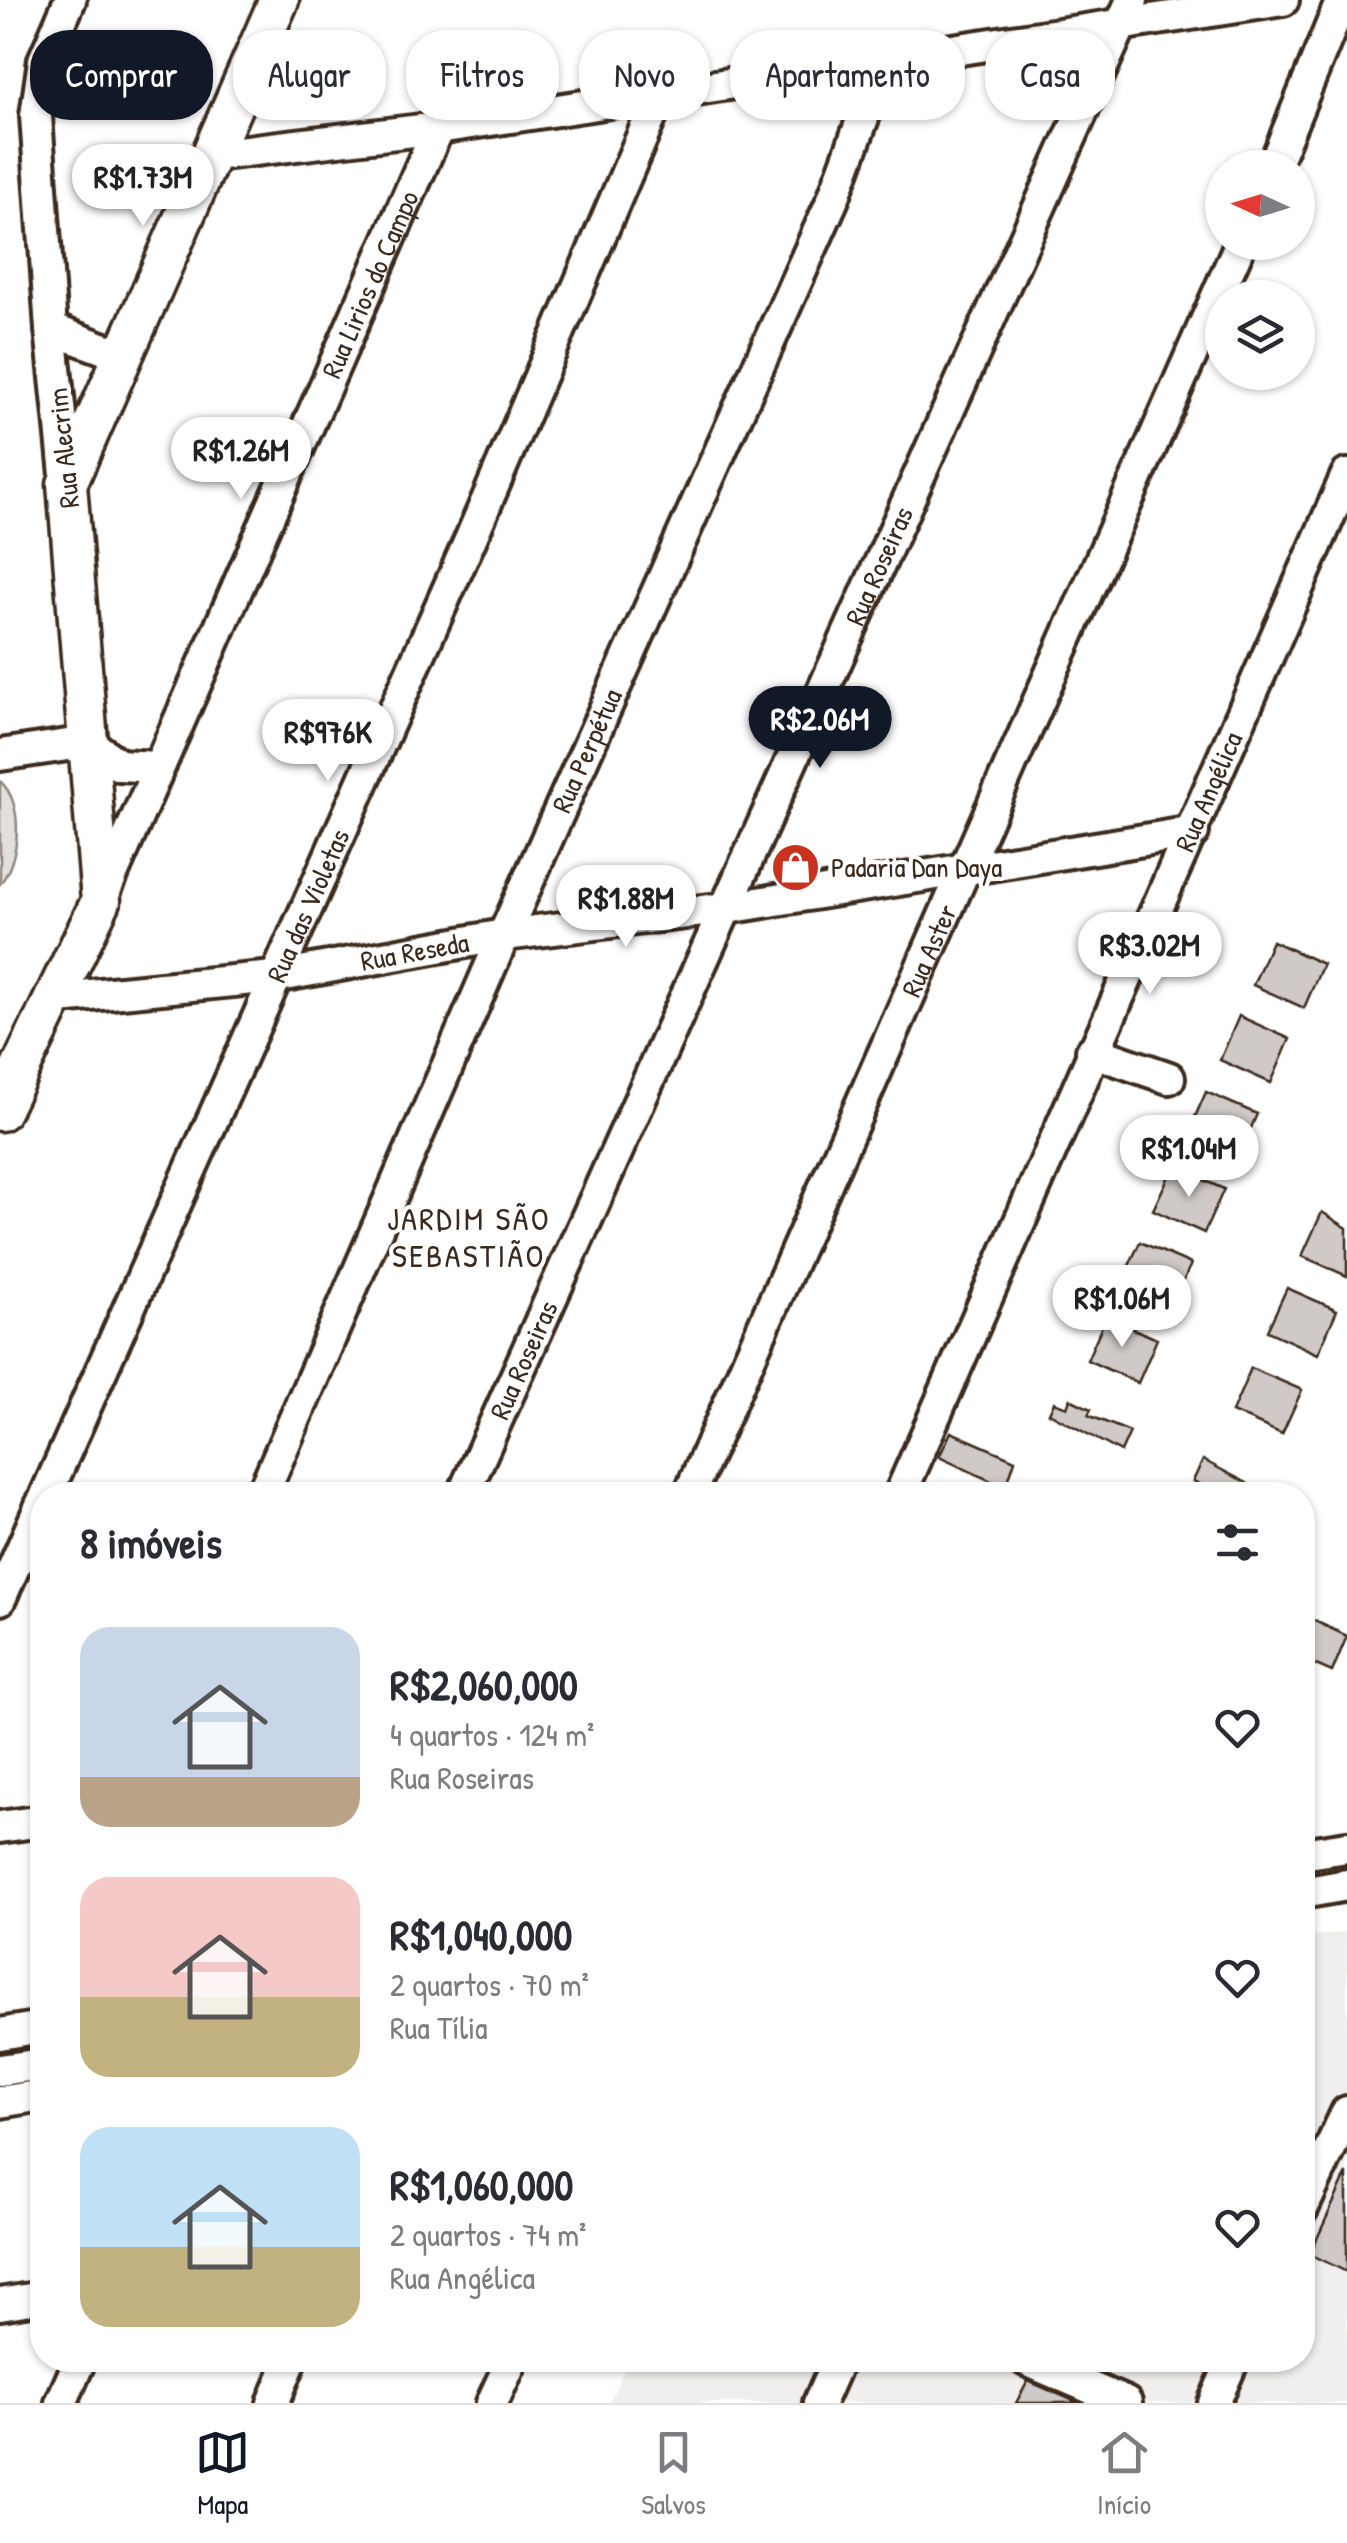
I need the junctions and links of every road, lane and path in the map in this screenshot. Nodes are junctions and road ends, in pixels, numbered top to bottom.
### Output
1 (70, 0) edge
2 (279, 0) edge
3 (1283, 0) edge
4 (1342, 0) edge
5 (1128, 11) edge
6 (965, 44) edge
7 (579, 106) edge
8 (230, 115) junction
9 (649, 120) edge
10 (862, 120) edge
11 (438, 128) junction
12 (265, 149) junction
13 (1280, 150) edge
14 (213, 156) junction
15 (1234, 260) edge
16 (51, 329) junction
17 (129, 342) junction
18 (1347, 475) edge
19 (67, 484) junction
20 (88, 742) junction
21 (0, 755) edge
22 (157, 766) junction
23 (1193, 832) junction
24 (964, 866) junction
25 (101, 901) junction
26 (727, 908) junction
27 (504, 935) junction
28 (274, 976) junction
29 (50, 999) junction
30 (1092, 1051) junction
31 (1169, 1078) dead end
32 (0, 1111) edge
33 (52, 1482) edge
34 (268, 1482) edge
35 (469, 1482) edge
36 (695, 1482) edge
37 (906, 1482) edge
38 (30, 1530) edge
39 (0, 1599) edge
40 (30, 1823) edge
41 (0, 1827) edge
42 (1347, 1847) edge
43 (1315, 1852) edge
44 (1347, 1885) edge
45 (1315, 1891) edge
46 (30, 2029) edge
47 (0, 2034) edge
48 (30, 2066) edge
49 (0, 2070) edge
50 (30, 2097) edge
51 (0, 2102) edge
52 (1347, 2112) edge
53 (1315, 2181) edge
54 (30, 2298) edge
55 (0, 2304) edge
56 (75, 2372) edge
57 (287, 2372) edge
58 (506, 2372) edge
59 (833, 2372) edge
60 (1054, 2372) edge
61 (1228, 2372) edge
62 (61, 2403) edge
63 (273, 2403) edge
64 (492, 2403) edge
65 (819, 2403) edge
66 (1126, 2403) edge
67 (1214, 2403) edge

1 - 16 street, Rua Alecrim
2 - 8 main road
3 - 5 street
4 - 13 street
5 - 6 street
5 - 26 street, Rua Roseiras
7 - 11 street
8 - 12 street
8 - 14 main road
9 - 28 street, Rua das Violetas
10 - 27 street, Rua Perpétua
11 - 12 street
11 - 22 street, Rua Lirios do Campo
12 - 14 street
14 - 17 main road
15 - 24 street, Rua Aster
16 - 17 street
16 - 19 street, Rua Alecrim
17 - 19 main road
18 - 23 street, Rua Angélica
19 - 20 main road, Rua Alecrim
20 - 21 street
20 - 22 street
20 - 25 main road, Rua Alecrim
22 - 25 street, Rua Lirios do Campo
23 - 24 street, Rua Reseda
23 - 30 street, Rua Angélica
24 - 26 street, Rua Reseda
24 - 36 street, Rua Aster
25 - 29 main road, Rua Lirios do Campo
26 - 27 street, Rua Reseda
26 - 35 street, Rua Roseiras
27 - 28 street, Rua Reseda
27 - 34 street, Rua Perpétua
28 - 29 street, Rua Reseda
28 - 33 street, Rua das Violetas
29 - 32 main road, Rua Lirios do Campo
30 - 31 street
30 - 37 street, Rua Angélica
38 - 39 street
40 - 41 street
42 - 43 street
44 - 45 street
46 - 47 street
48 - 49 street
50 - 51 street
52 - 53 street
54 - 55 street
56 - 62 street
57 - 63 street
58 - 64 street
59 - 65 street
60 - 66 street
61 - 67 street

